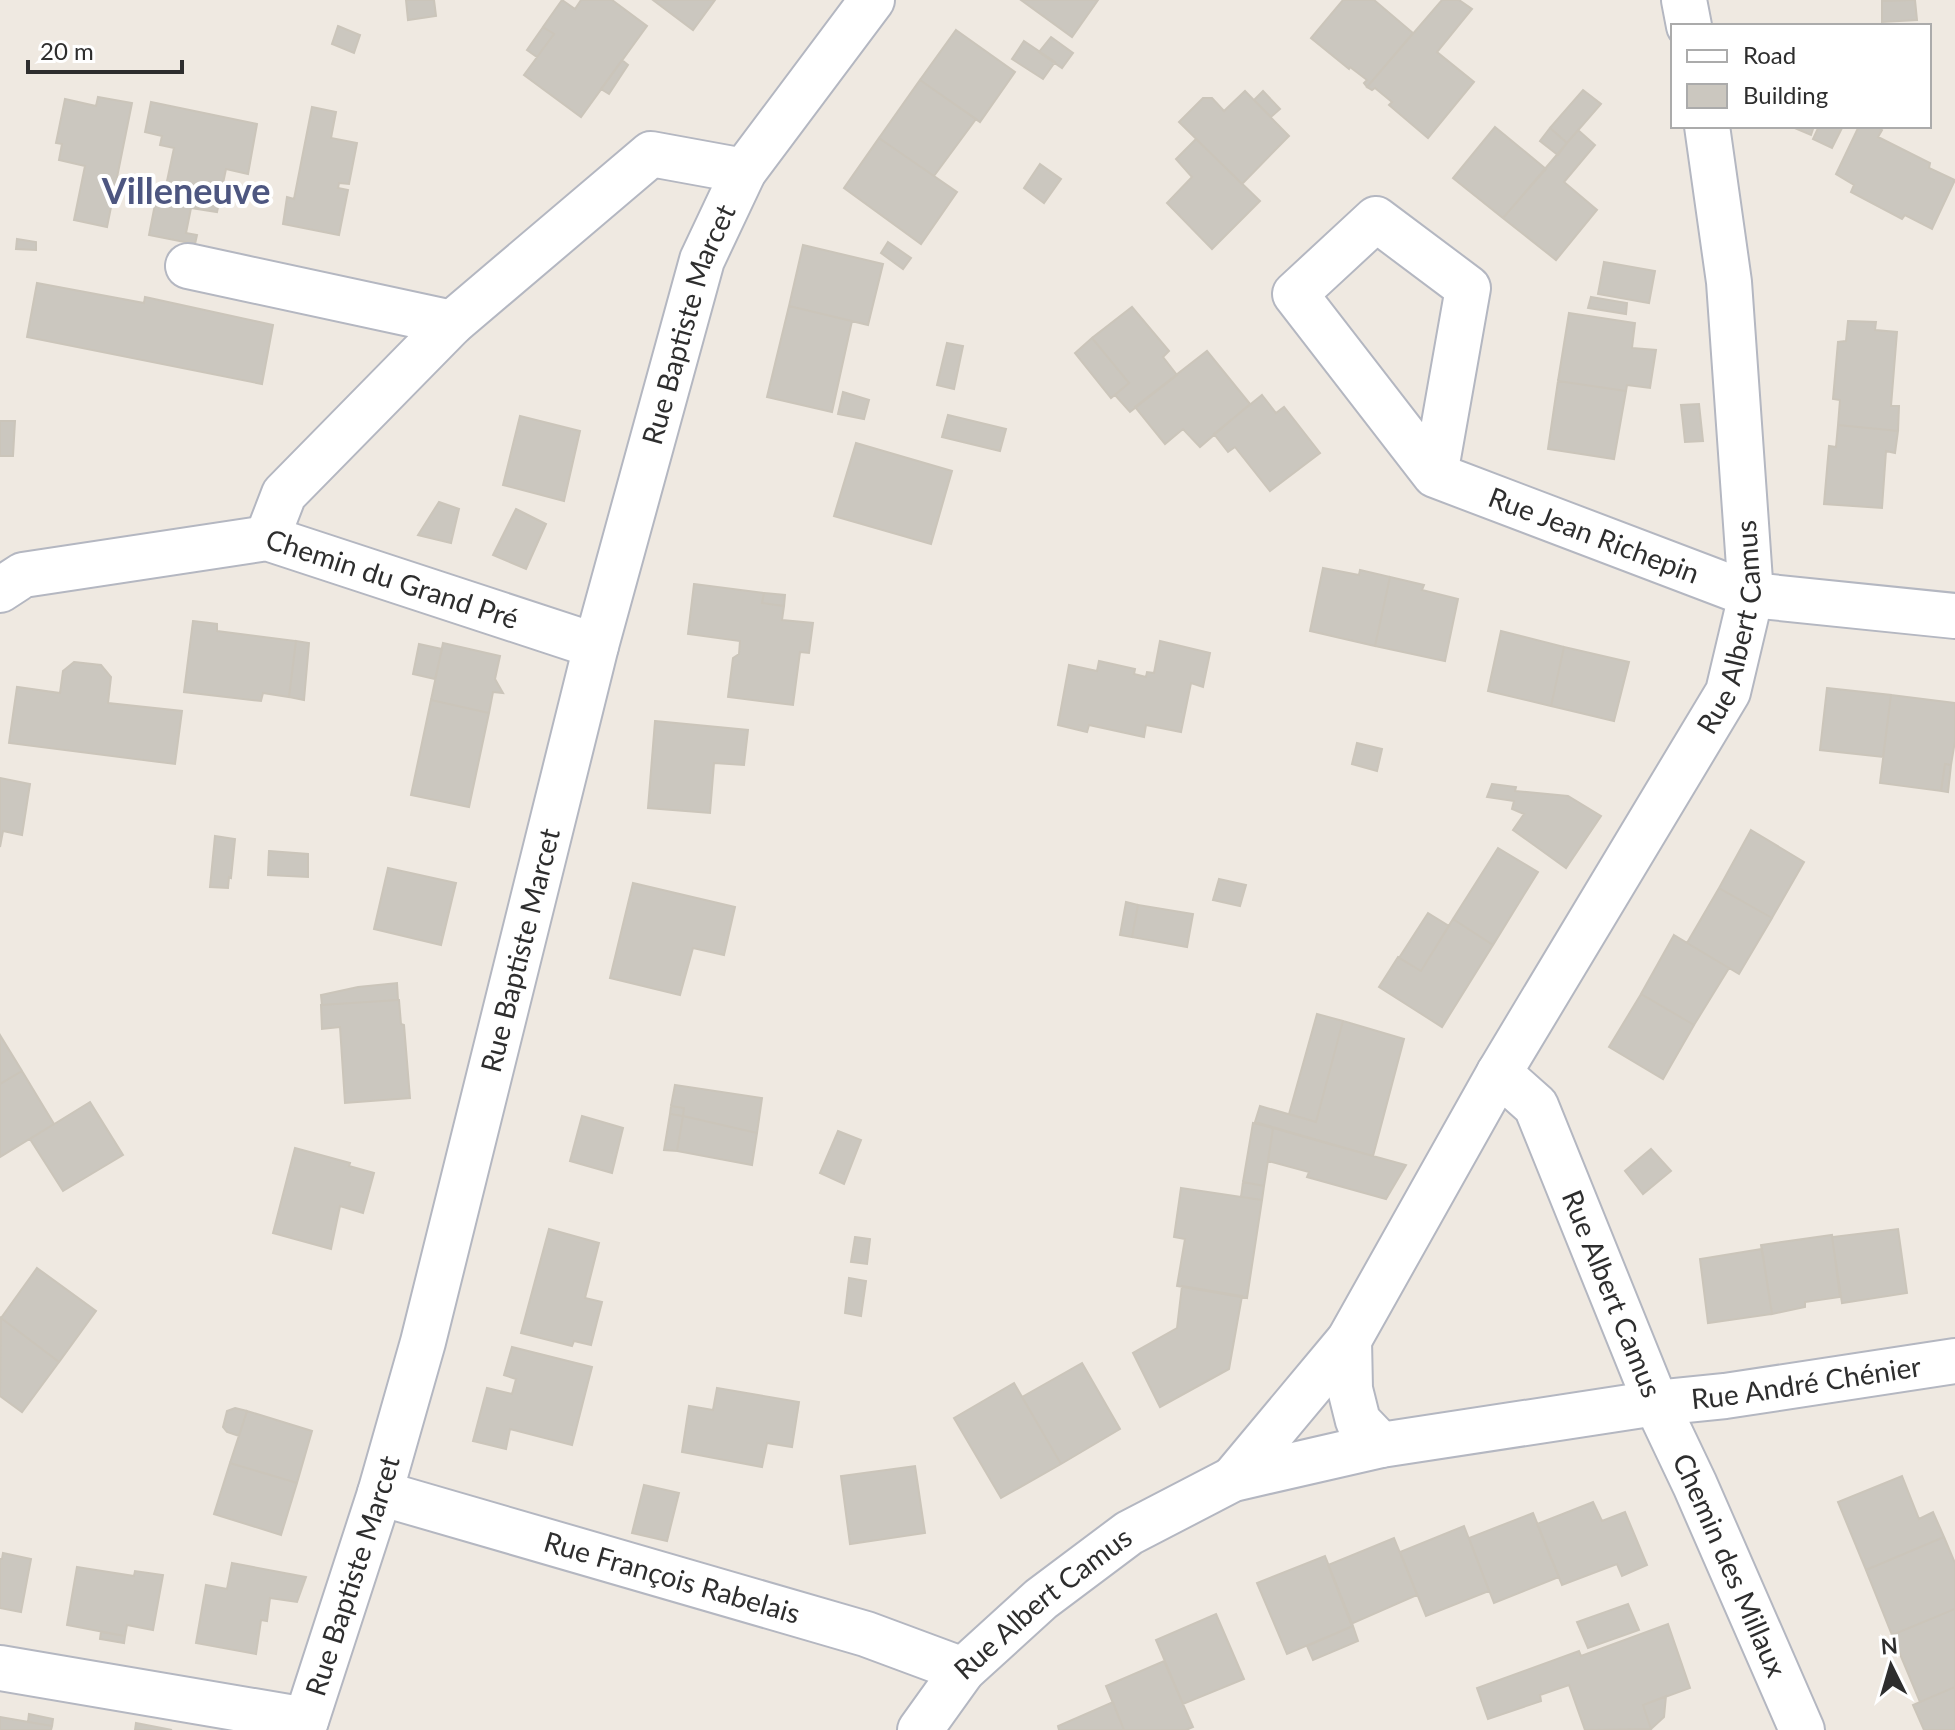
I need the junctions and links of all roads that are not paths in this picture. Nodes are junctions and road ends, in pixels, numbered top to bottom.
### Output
1 (872, 0) edge
2 (1684, 0) edge
3 (1689, 24) edge
4 (1707, 128) edge
5 (744, 171) junction
6 (188, 266) dead end
7 (452, 323) junction
8 (1435, 475) junction
9 (267, 538) junction
10 (0, 590) edge
11 (1751, 595) junction
12 (1955, 616) edge
13 (596, 646) junction
14 (1499, 1073) junction
15 (1349, 1340) junction
16 (1955, 1361) edge
17 (1656, 1403) junction
18 (1381, 1445) junction
19 (1233, 1479) junction
20 (380, 1493) junction
21 (0, 1668) edge
22 (963, 1670) junction
23 (304, 1725) edge
24 (920, 1730) edge
25 (1802, 1730) edge

1 - 5 street, Rue Baptiste Marcet
2 - 3 street
4 - 11 street, Rue Albert Camus
5 - 7 street, Rue Baptiste Marcet
5 - 13 street, Rue Baptiste Marcet
6 - 7 street
7 - 9 street, Rue Baptiste Marcet
8 - 8 street
8 - 11 street, Rue Jean Richepin
9 - 10 street, Chemin du Grand Pré
9 - 13 street, Chemin du Grand Pré
11 - 12 street, Rue Jean Richepin
11 - 14 street, Rue Albert Camus
13 - 20 street, Rue Baptiste Marcet
14 - 15 street, Rue Albert Camus
14 - 17 street, Rue Albert Camus
15 - 18 street
15 - 19 street, Rue Albert Camus
16 - 17 street, Rue André Chénier
17 - 18 street, Rue Albert Camus
17 - 25 street, Chemin des Millaux
18 - 19 street, Rue Albert Camus
19 - 22 street, Rue Albert Camus
20 - 22 street, Rue François Rabelais
20 - 23 street, Rue Baptiste Marcet
21 - 23 street
22 - 24 street, Rue Albert Camus

